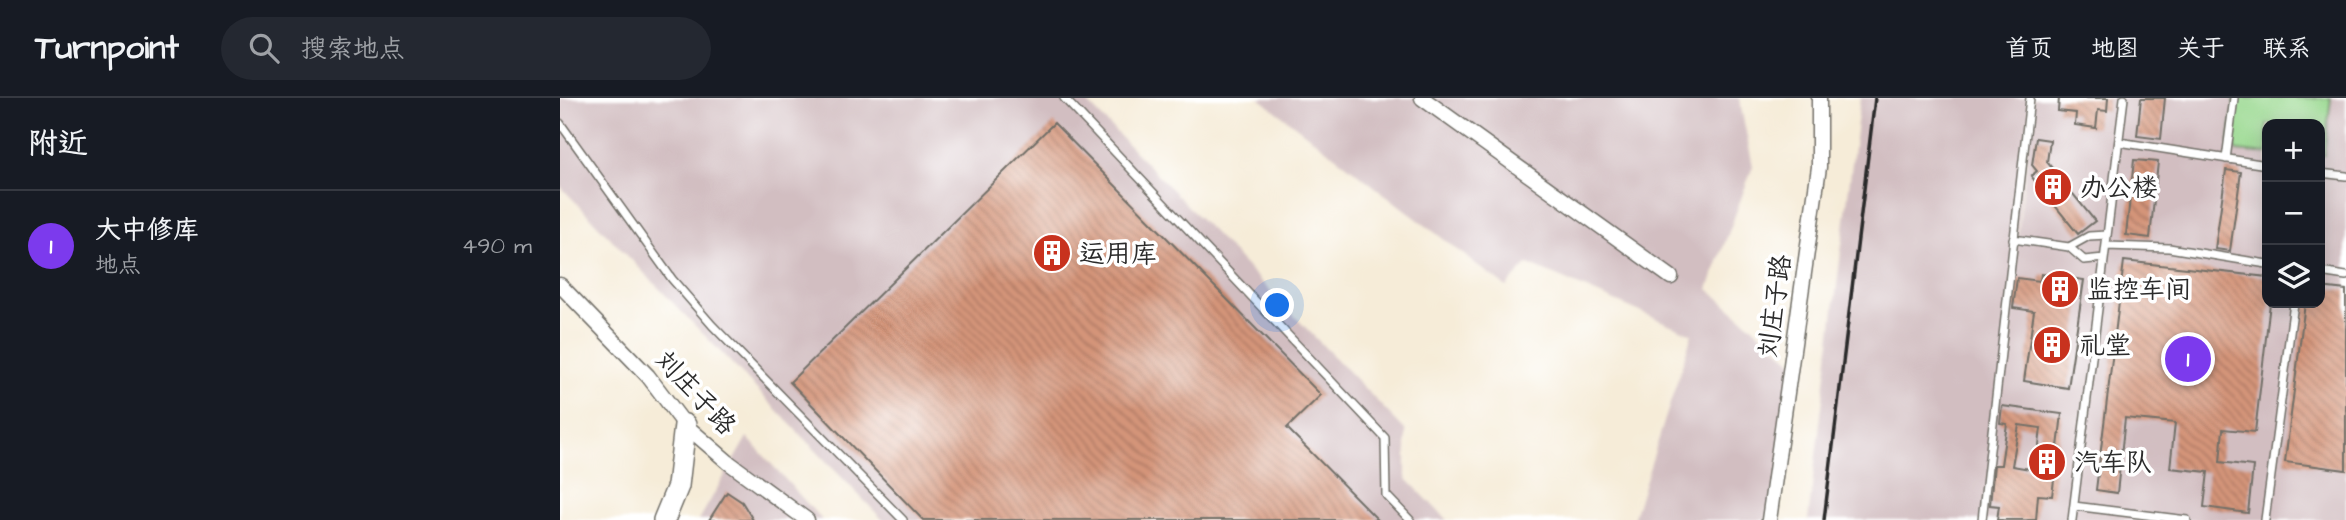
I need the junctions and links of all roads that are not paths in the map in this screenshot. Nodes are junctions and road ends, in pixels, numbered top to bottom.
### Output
1 (1064, 98) edge
2 (1422, 98) edge
3 (1819, 98) edge
4 (2030, 98) edge
5 (2124, 98) edge
6 (2234, 98) edge
7 (560, 123) edge
8 (2119, 142) junction
9 (2226, 159) junction
10 (2262, 164) edge
11 (2325, 174) edge
12 (2346, 176) edge
13 (2107, 235) junction
14 (2013, 239) junction
15 (2106, 246) junction
16 (2069, 247) junction
17 (2104, 258) junction
18 (2262, 263) edge
19 (2325, 273) edge
20 (2346, 276) edge
21 (1671, 277) dead end
22 (560, 285) edge
23 (2293, 308) edge
24 (685, 425) junction
25 (2074, 506) junction
26 (664, 520) edge
27 (807, 520) edge
28 (903, 520) edge
29 (1410, 520) edge
30 (1769, 520) edge
31 (1982, 520) edge
32 (2072, 520) edge
33 (2187, 520) edge
34 (2266, 520) edge

1 - 29 lane
2 - 21 street
3 - 30 street, 刘庄子路
4 - 14 lane
5 - 8 lane
6 - 9 lane
7 - 28 lane
8 - 9 lane
8 - 13 lane
9 - 10 lane
11 - 12 lane
13 - 15 lane
13 - 16 lane
14 - 16 lane
14 - 31 lane
15 - 17 lane
15 - 18 lane
16 - 17 lane
17 - 25 lane
19 - 20 lane
22 - 24 street, 刘庄子路
23 - 34 lane
24 - 26 street
24 - 27 street, 刘庄子路
25 - 32 lane
25 - 33 lane

